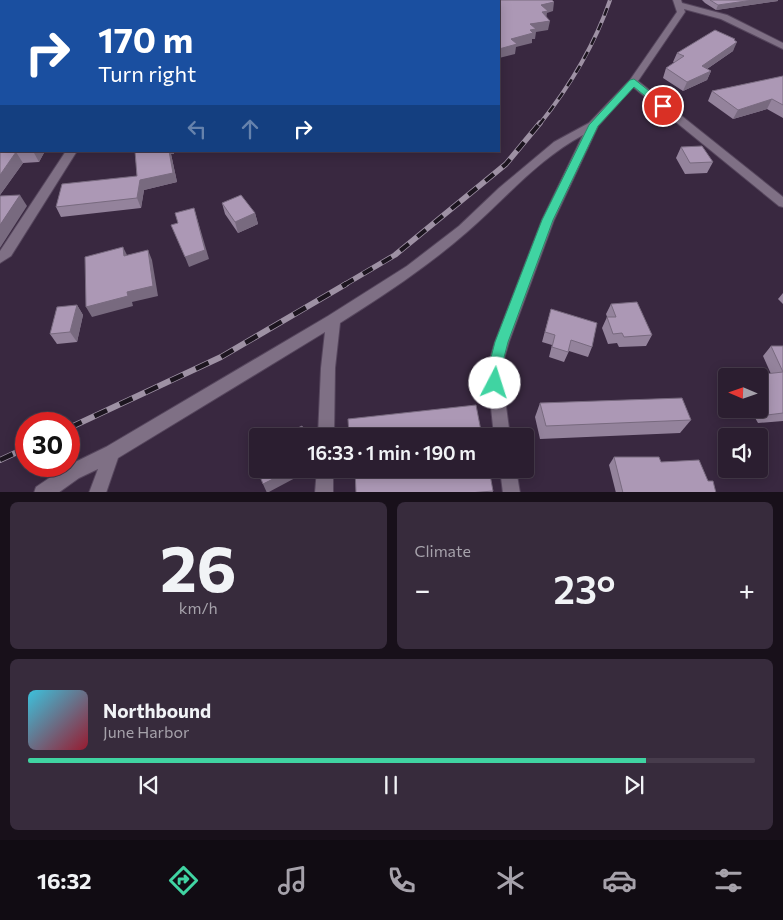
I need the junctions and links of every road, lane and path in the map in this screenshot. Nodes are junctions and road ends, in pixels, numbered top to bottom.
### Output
1 (678, 2) edge
2 (783, 46) edge
3 (634, 82) junction
4 (593, 125) junction
5 (71, 152) edge
6 (783, 204) edge
7 (0, 258) edge
8 (333, 320) junction
9 (326, 428) edge
10 (501, 428) edge
11 (112, 453) junction
12 (325, 478) edge
13 (510, 478) edge
14 (42, 492) edge
15 (97, 492) edge
16 (324, 492) edge
17 (512, 492) edge

1 - 2 street
1 - 3 street
3 - 4 street
3 - 6 street
4 - 8 street
4 - 10 street
5 - 7 street
8 - 9 street
8 - 11 street
11 - 14 street
11 - 15 street
12 - 16 street
13 - 17 street

